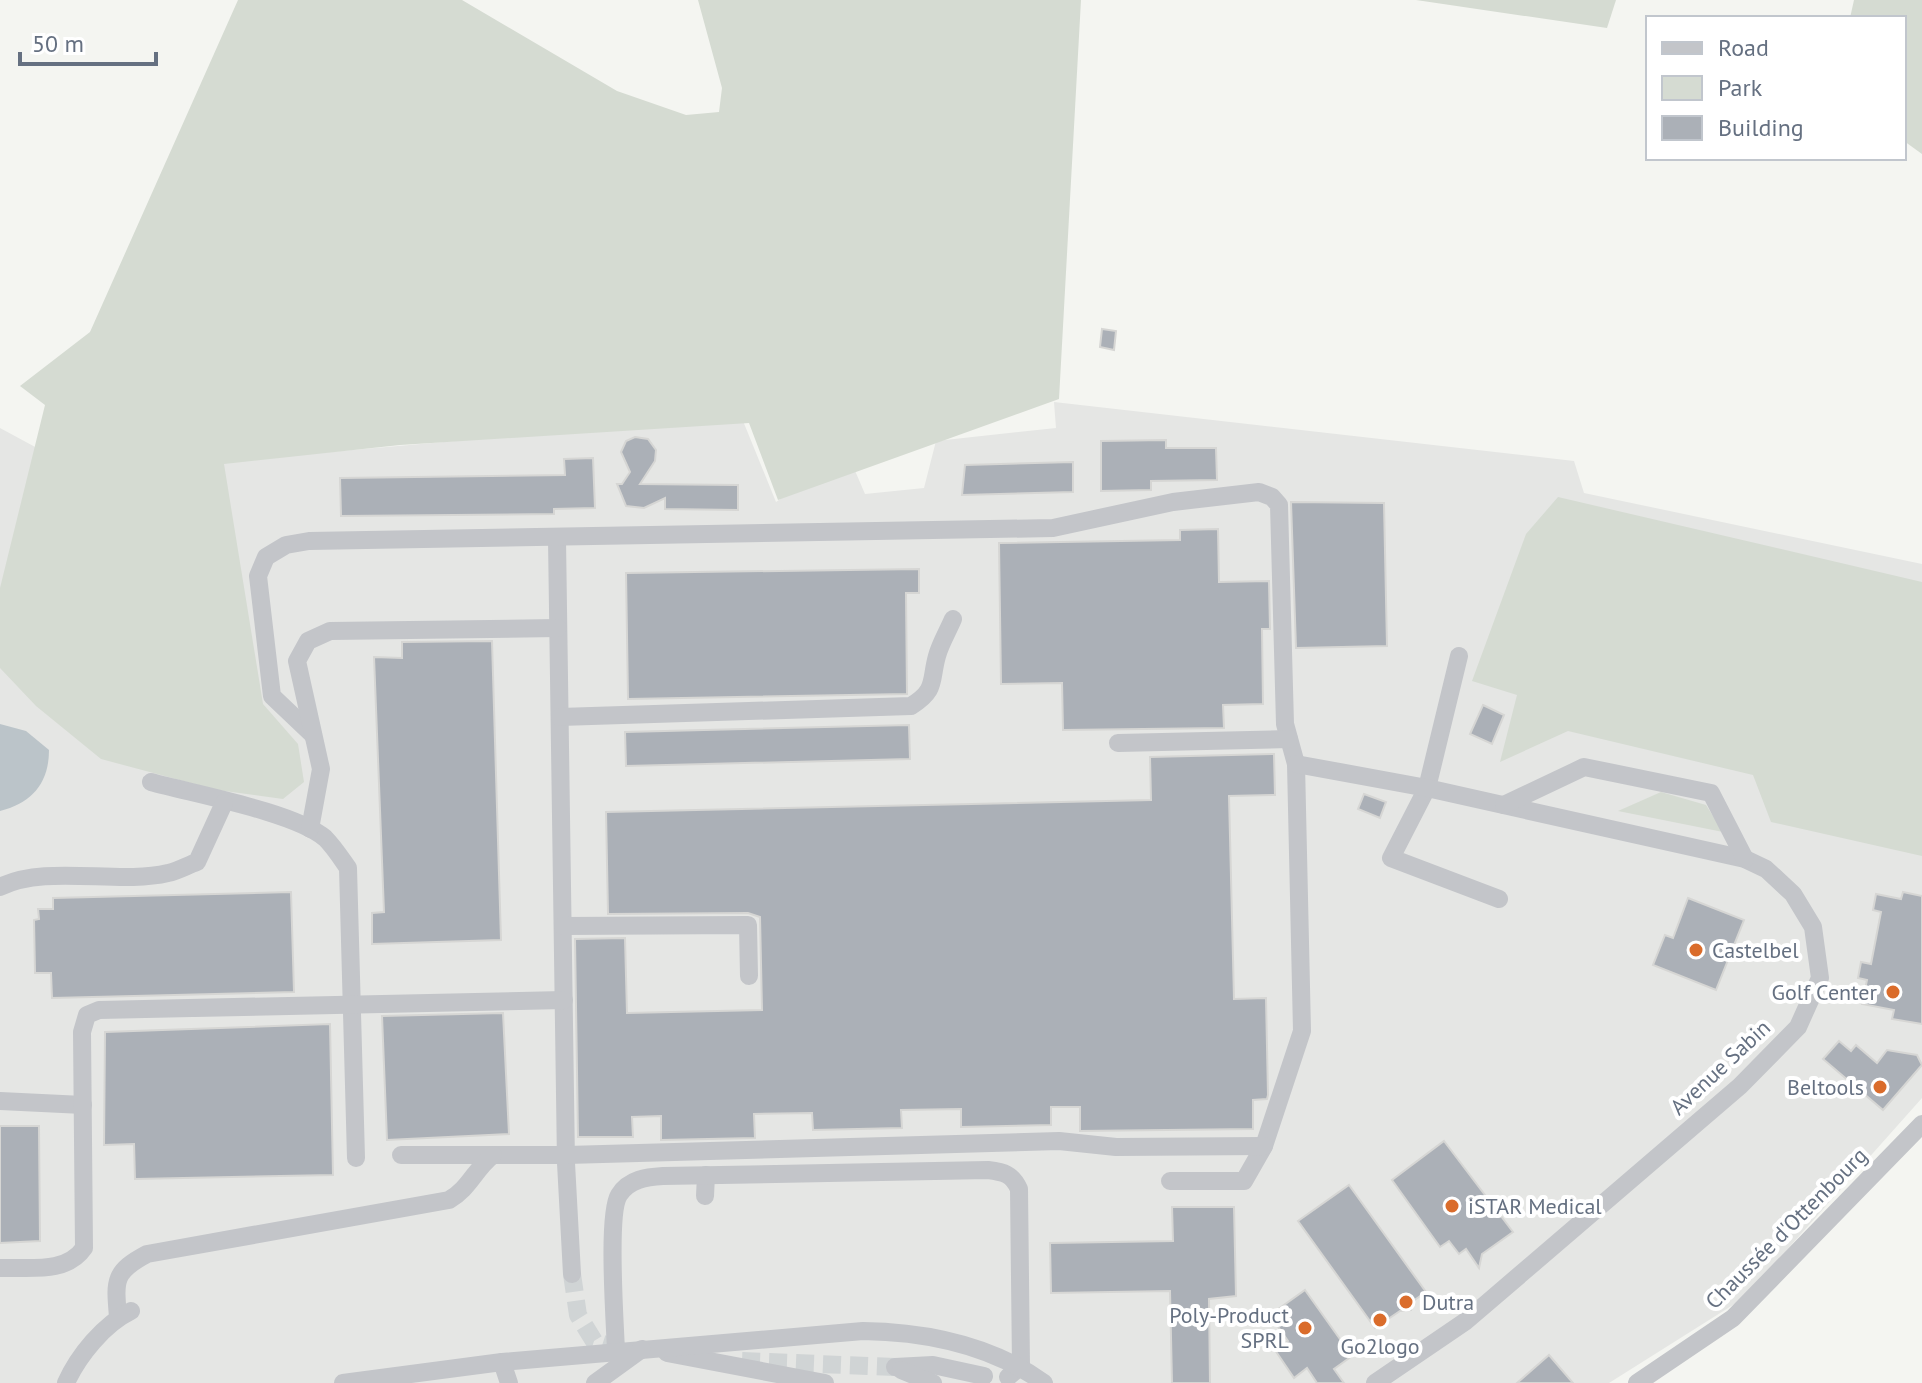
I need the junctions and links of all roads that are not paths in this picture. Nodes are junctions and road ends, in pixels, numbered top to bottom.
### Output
1 (557, 539) junction
2 (953, 619) dead end
3 (558, 628) junction
4 (1459, 656) dead end
5 (560, 717) junction
6 (312, 734) junction
7 (1289, 739) junction
8 (1118, 743) dead end
9 (1296, 764) junction
10 (151, 782) dead end
11 (1427, 788) junction
12 (224, 803) junction
13 (1504, 805) junction
14 (310, 829) junction
15 (1745, 859) junction
16 (0, 887) edge
17 (1499, 899) dead end
18 (563, 926) junction
19 (749, 976) dead end
20 (564, 1000) junction
21 (353, 1005) junction
22 (0, 1101) edge
23 (83, 1105) junction
24 (1922, 1124) edge
25 (1264, 1146) junction
26 (401, 1155) dead end
27 (493, 1155) junction
28 (567, 1155) junction
29 (356, 1158) dead end
30 (706, 1175) junction
31 (1170, 1181) dead end
32 (705, 1196) dead end
33 (0, 1268) edge
34 (572, 1274) tunnel mouth
35 (758, 1337) junction
36 (641, 1349) junction
37 (616, 1351) junction
38 (502, 1362) junction
39 (756, 1367) junction
40 (1014, 1375) edge
41 (981, 1380) edge
42 (66, 1383) edge
43 (343, 1383) edge
44 (509, 1383) edge
45 (595, 1383) edge
46 (825, 1383) edge
47 (933, 1383) edge
48 (1044, 1383) edge
49 (1375, 1383) edge
50 (1637, 1383) edge

1 - 3 street
1 - 6 street
1 - 7 street
2 - 5 street
3 - 5 street
3 - 6 street
4 - 11 street
5 - 18 street
6 - 14 street
7 - 8 street
7 - 9 street
9 - 11 street, Avenue Sabin
9 - 25 street
10 - 12 street
11 - 13 street, Avenue Sabin
11 - 17 street
12 - 14 street
12 - 16 street
13 - 15 street, Avenue Sabin
13 - 15 street
14 - 21 street
15 - 49 street, Avenue Sabin
18 - 19 street
18 - 20 street
20 - 21 street
20 - 28 street
21 - 23 street
21 - 29 street
22 - 23 street
23 - 33 street
24 - 50 street, Chaussée d'Ottenbourg
25 - 28 street
25 - 31 street
26 - 27 street
27 - 28 street
27 - 42 street
28 - 34 street
30 - 32 street
30 - 37 street
30 - 40 street
35 - 36 street
35 - 39 street
35 - 40 street
36 - 37 street
36 - 39 street
36 - 45 street
37 - 38 street
38 - 43 street
38 - 44 street
39 - 46 street
40 - 41 street
40 - 48 street
41 - 47 street

